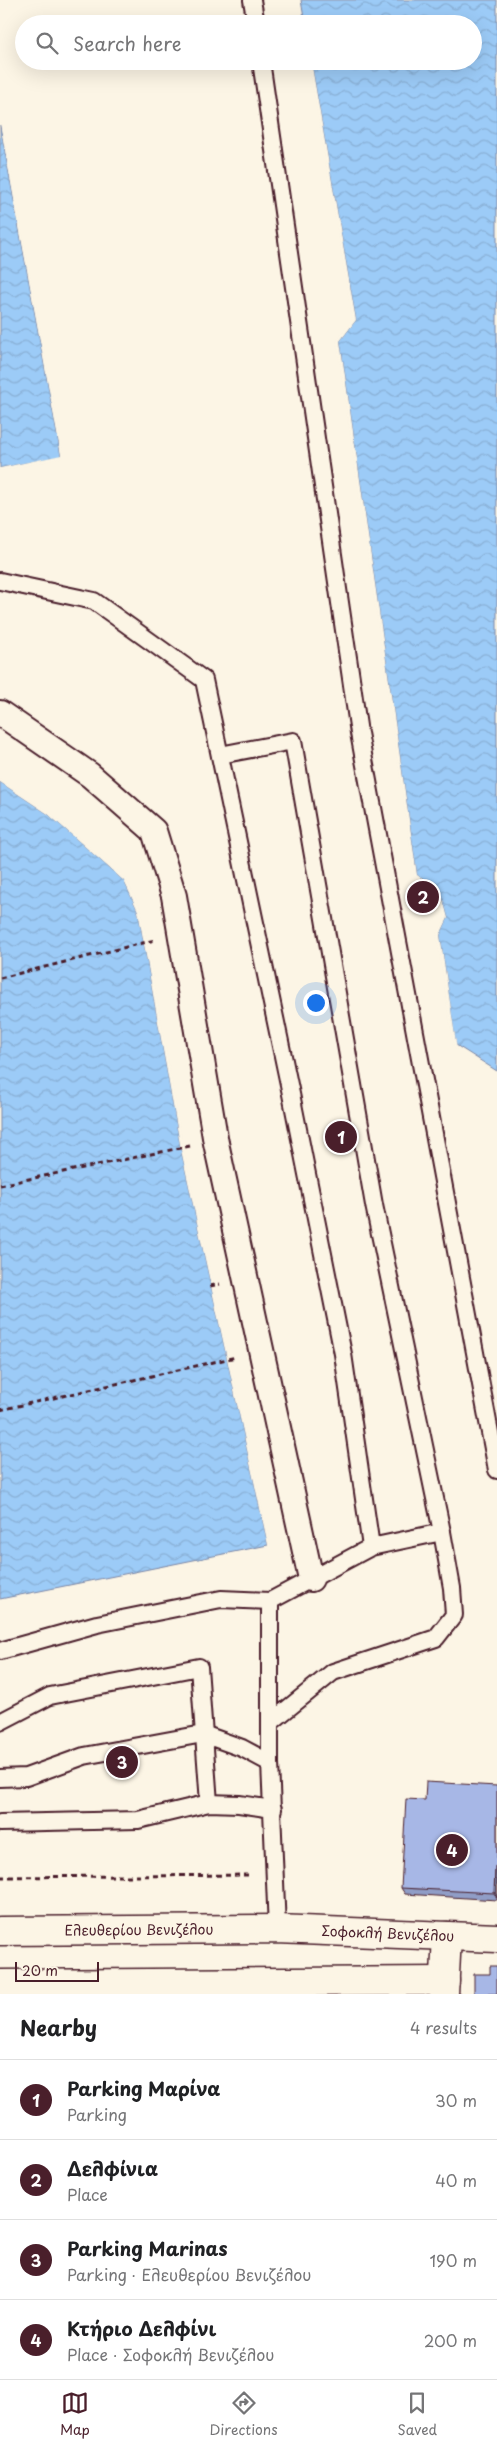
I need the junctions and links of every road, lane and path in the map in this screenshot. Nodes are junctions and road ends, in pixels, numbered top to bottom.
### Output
1 (252, 0) edge
2 (254, 15) edge
3 (262, 70) edge
4 (0, 581) edge
5 (0, 713) edge
6 (220, 755) junction
7 (153, 941) dead end
8 (0, 978) edge
9 (188, 1146) dead end
10 (0, 1185) edge
11 (233, 1357) dead end
12 (0, 1410) edge
13 (497, 1470) edge
14 (442, 1532) junction
15 (371, 1547) junction
16 (311, 1579) junction
17 (270, 1601) junction
18 (0, 1651) edge
19 (0, 1722) edge
20 (270, 1723) junction
21 (203, 1734) junction
22 (270, 1763) junction
23 (0, 1778) edge
24 (208, 1803) junction
25 (272, 1809) junction
26 (0, 1823) edge
27 (276, 1875) junction
28 (0, 1877) edge
29 (277, 1929) junction
30 (0, 1931) edge
31 (447, 1936) junction
32 (497, 1938) edge
33 (0, 1984) edge
34 (445, 1987) edge

1 - 2 lane
3 - 13 lane
4 - 6 lane
5 - 16 street
6 - 14 lane
6 - 15 lane
7 - 8 path
9 - 10 path
11 - 12 path
14 - 15 lane
14 - 20 lane
15 - 16 lane
16 - 17 lane
17 - 18 lane
17 - 20 lane
19 - 21 lane
20 - 22 lane
21 - 22 lane
21 - 23 lane
21 - 24 lane
22 - 25 lane
24 - 25 lane
24 - 26 lane
25 - 27 lane
27 - 28 path
27 - 29 lane
29 - 30 main road, Ελευθερίου Βενιζέλου
29 - 31 main road, Σοφοκλή Βενιζέλου
31 - 32 main road, Σοφοκλή Βενιζέλου
31 - 34 main road
33 - 34 main road

